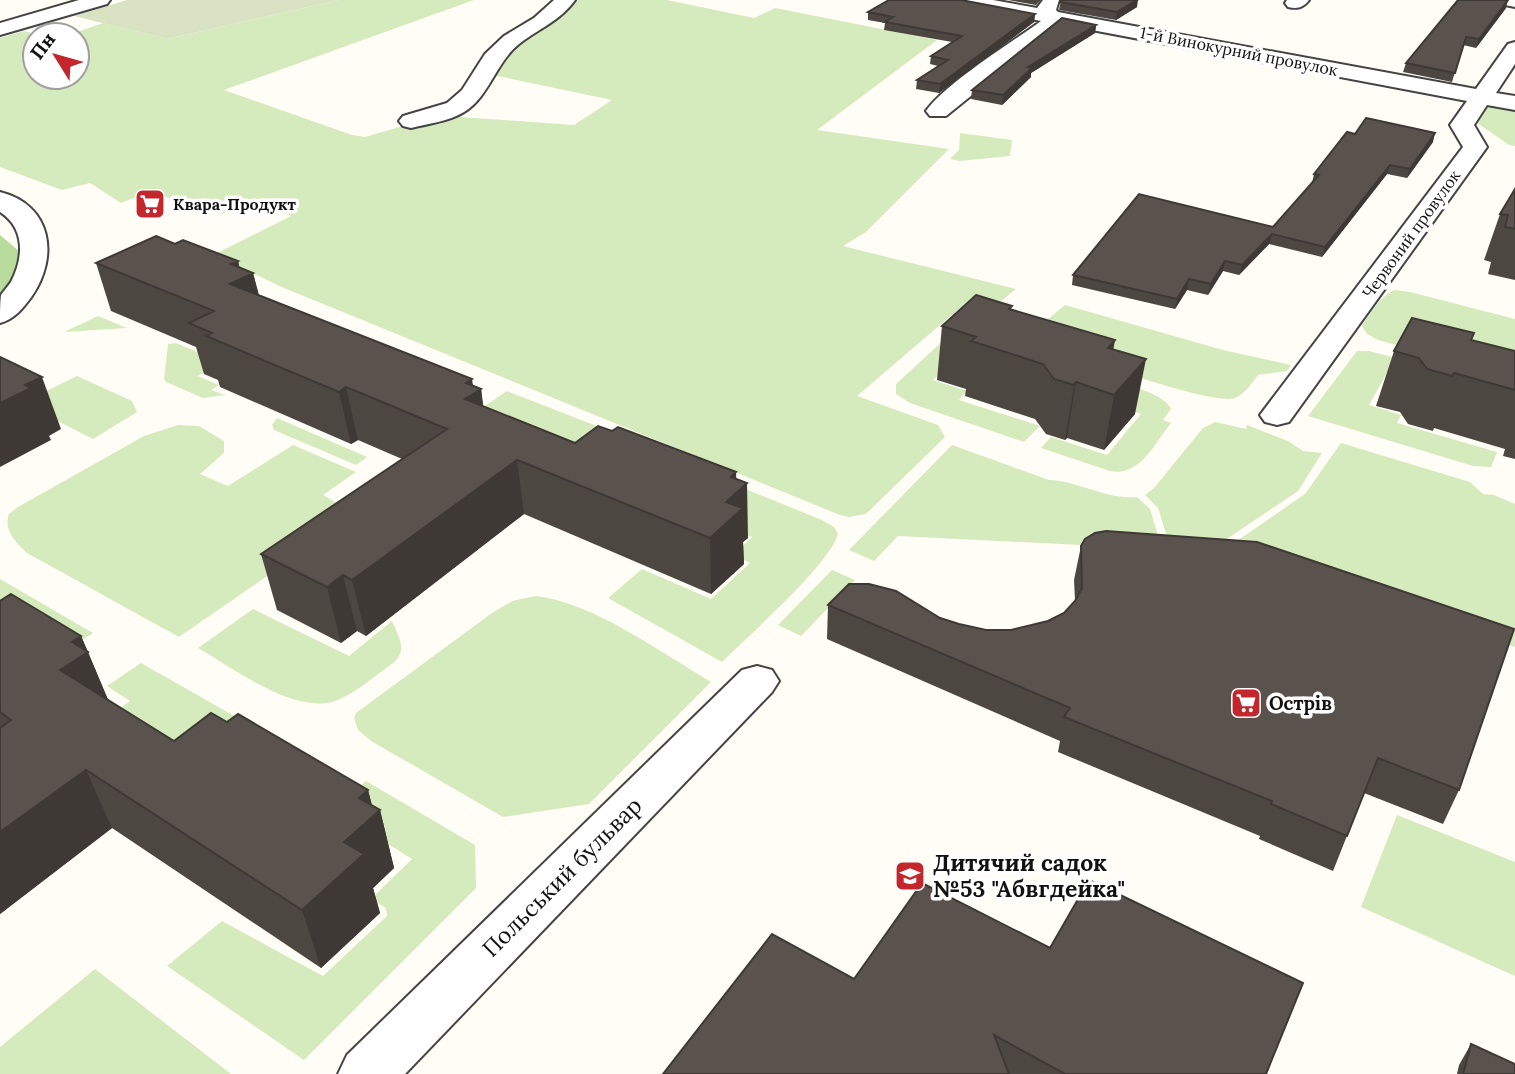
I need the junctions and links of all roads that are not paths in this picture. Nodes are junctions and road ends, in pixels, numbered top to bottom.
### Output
1 (100, 0) edge
2 (565, 0) edge
3 (962, 0) edge
4 (1507, 0) edge
5 (1515, 1) edge
6 (1050, 7) edge
7 (0, 29) edge
8 (1515, 48) edge
9 (1480, 97) junction
10 (1515, 103) edge
11 (938, 111) dead end
12 (411, 121) dead end
13 (0, 200) edge
14 (0, 314) edge
15 (1277, 415) dead end
16 (757, 681) dead end
17 (367, 1074) edge

1 - 7 street
2 - 12 street
3 - 6 street, 1-й Винокурний провулок
4 - 5 street
6 - 9 street, 1-й Винокурний провулок
6 - 11 street
8 - 9 street, Червоний провулок
9 - 10 street, 1-й Винокурний провулок
9 - 15 street, Червоний провулок
13 - 14 street
16 - 17 street, Польський бульвар

